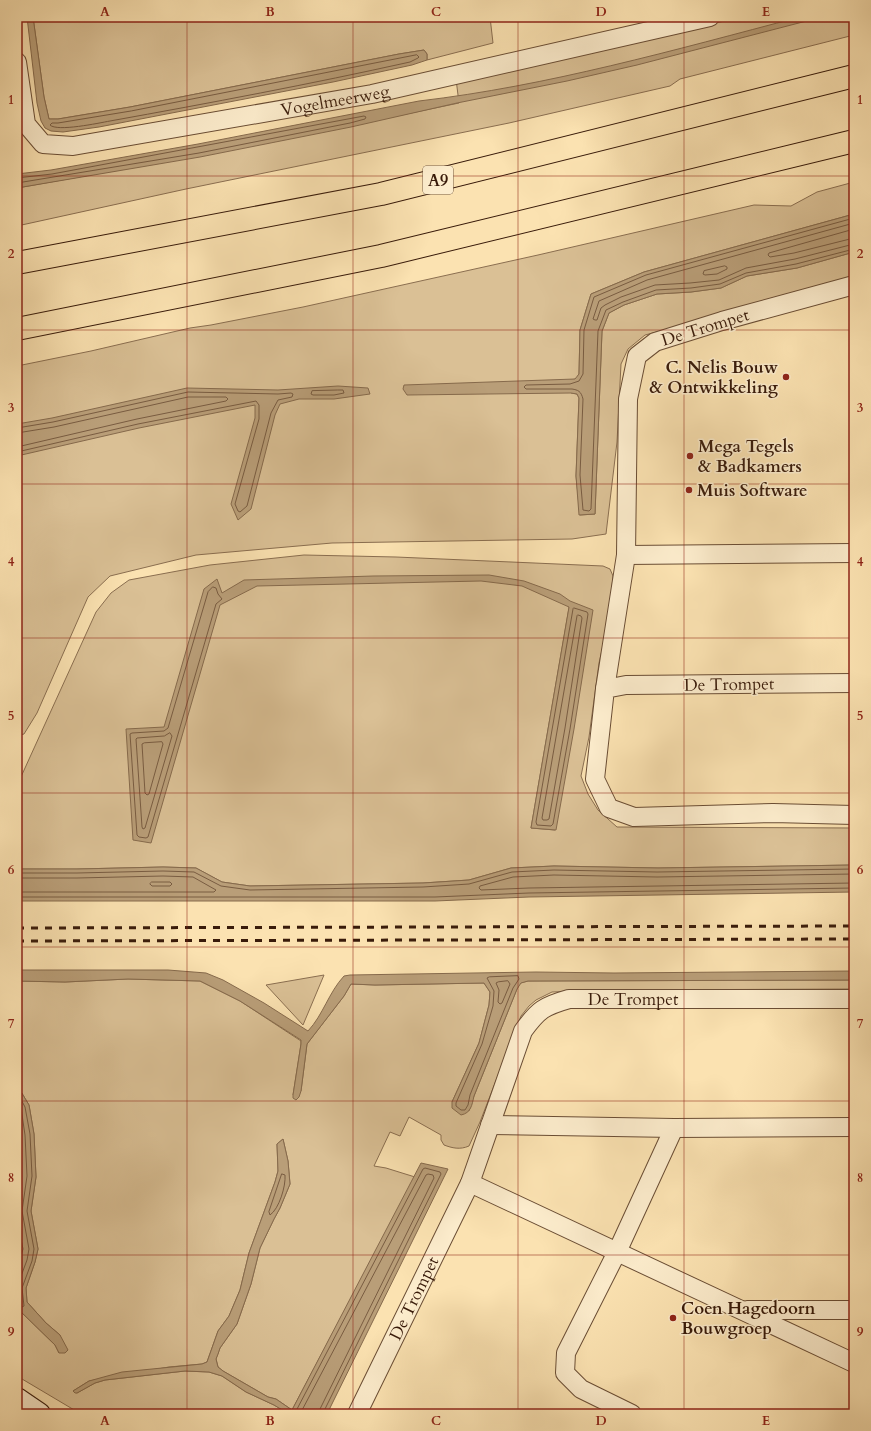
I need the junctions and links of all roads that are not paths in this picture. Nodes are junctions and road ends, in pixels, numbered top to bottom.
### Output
1 (710, 17) edge
2 (17, 62) edge
3 (854, 76) edge
4 (854, 141) edge
5 (17, 263) edge
6 (854, 285) edge
7 (17, 329) edge
8 (854, 553) edge
9 (626, 555) junction
10 (854, 682) edge
11 (605, 689) junction
12 (854, 815) edge
13 (854, 999) edge
14 (490, 1125) junction
15 (854, 1127) edge
16 (674, 1128) junction
17 (470, 1182) junction
18 (617, 1252) junction
19 (741, 1310) junction
20 (854, 1310) edge
21 (854, 1363) edge
22 (17, 1399) edge
23 (39, 1414) edge
24 (357, 1414) edge
25 (632, 1414) edge

1 - 2 street, Vogelmeerweg
3 - 5 highway, A9
4 - 7 highway
6 - 9 street, De Trompet
8 - 9 street
9 - 11 street, De Trompet
10 - 11 street, De Trompet
11 - 12 street, De Trompet
13 - 14 street, De Trompet
14 - 16 street
14 - 17 street, De Trompet
15 - 16 street
16 - 18 street
17 - 18 street
17 - 24 street, De Trompet
18 - 19 street
18 - 25 street
19 - 20 street
19 - 21 street
22 - 23 main road

